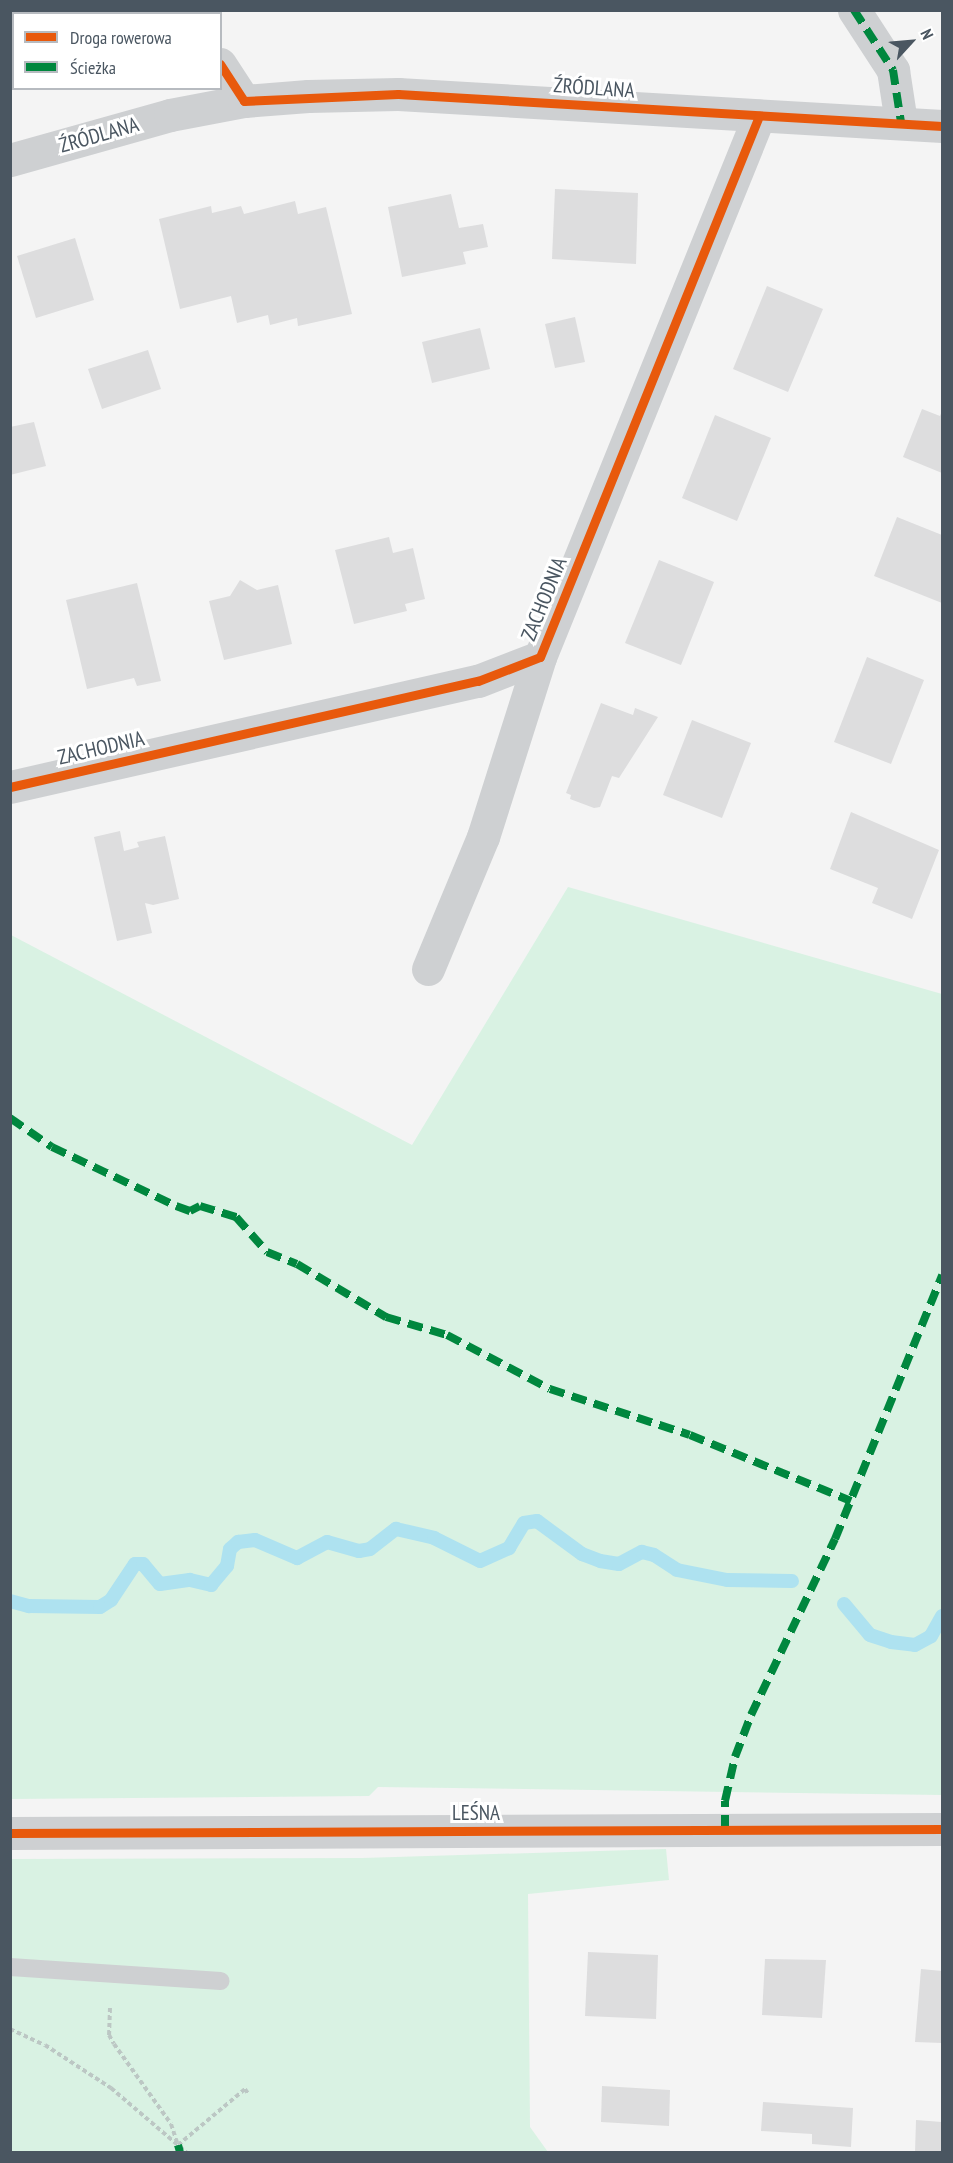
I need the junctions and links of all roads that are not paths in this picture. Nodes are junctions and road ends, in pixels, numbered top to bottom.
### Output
1 (854, 10) edge
2 (222, 67) edge
3 (244, 101) junction
4 (759, 116) junction
5 (901, 122) junction
6 (942, 126) edge
7 (10, 160) edge
8 (540, 657) junction
9 (10, 787) edge
10 (428, 969) dead end
11 (942, 1828) edge
12 (10, 1833) edge
13 (10, 1967) edge
14 (220, 1981) dead end

1 - 5 street
2 - 3 street
3 - 4 street, ŹRÓDLANA
3 - 7 street, ŹRÓDLANA
4 - 5 street, ŹRÓDLANA
4 - 8 street, ZACHODNIA
5 - 6 street, ŹRÓDLANA
8 - 9 street, ZACHODNIA
8 - 10 street, ZACHODNIA
11 - 12 street, LEŚNA
13 - 14 lane

